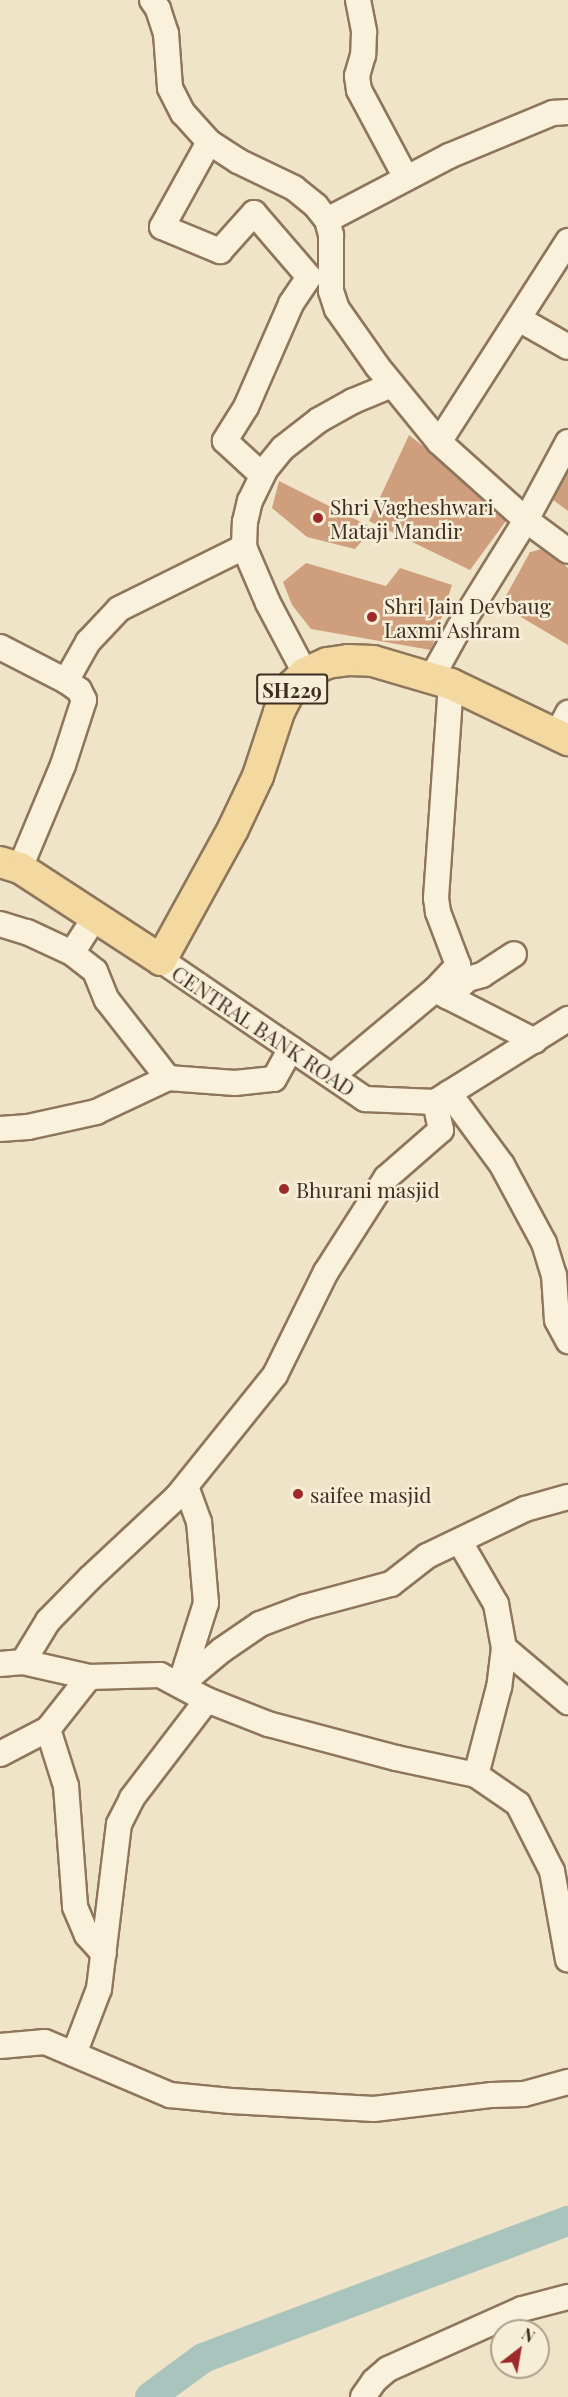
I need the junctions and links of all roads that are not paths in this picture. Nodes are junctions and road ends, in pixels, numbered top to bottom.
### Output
1 (152, 0) edge
2 (358, 0) edge
3 (568, 112) edge
4 (209, 142) junction
5 (406, 178) junction
6 (327, 220) junction
7 (568, 241) edge
8 (519, 319) junction
9 (568, 347) edge
10 (392, 385) junction
11 (439, 442) junction
12 (568, 442) edge
13 (262, 476) junction
14 (526, 520) junction
15 (244, 547) junction
16 (568, 551) edge
17 (0, 647) edge
18 (304, 673) junction
19 (66, 681) junction
20 (441, 681) junction
21 (564, 729) edge
22 (10, 865) edge
23 (95, 917) junction
24 (0, 924) edge
25 (72, 953) junction
26 (514, 954) dead end
27 (161, 960) junction
28 (441, 994) junction
29 (568, 1019) edge
30 (534, 1041) junction
31 (291, 1048) junction
32 (332, 1076) junction
33 (168, 1078) junction
34 (442, 1097) junction
35 (0, 1128) edge
36 (568, 1341) edge
37 (186, 1487) junction
38 (568, 1497) edge
39 (460, 1542) junction
40 (504, 1648) junction
41 (12, 1663) edge
42 (88, 1677) junction
43 (180, 1685) junction
44 (207, 1700) junction
45 (568, 1702) edge
46 (48, 1729) junction
47 (0, 1754) edge
48 (476, 1775) junction
49 (104, 1954) junction
50 (568, 1960) edge
51 (0, 2046) edge
52 (74, 2054) junction
53 (568, 2082) edge
54 (568, 2296) edge
55 (363, 2397) edge

1 - 4 street
2 - 5 street
3 - 5 street
4 - 6 street
4 - 13 street
5 - 6 street
6 - 10 street
7 - 8 street
8 - 9 street
8 - 11 street
10 - 11 street
10 - 13 street
11 - 14 street
12 - 14 street
13 - 15 street
14 - 16 street
14 - 20 street
15 - 18 street
15 - 19 street
17 - 19 street
18 - 20 main road, SH229
18 - 27 main road, SH229
19 - 22 street
20 - 21 main road, SH229
20 - 28 street
22 - 23 main road, CENTRAL BANK ROAD
23 - 25 street
23 - 27 main road, CENTRAL BANK ROAD
24 - 25 street
25 - 33 street
26 - 28 street
27 - 31 street, CENTRAL BANK ROAD
28 - 30 street
28 - 32 street
29 - 30 street
30 - 34 street
31 - 32 street, CENTRAL BANK ROAD
31 - 33 street
32 - 34 street, CENTRAL BANK ROAD
33 - 35 street
34 - 36 street
34 - 37 street
37 - 41 street
37 - 43 street
38 - 39 street
39 - 40 street
39 - 43 street
40 - 45 street
40 - 48 street
41 - 42 street
42 - 43 street
42 - 46 street
43 - 44 street
44 - 48 street
44 - 49 street
46 - 47 street
46 - 49 street
48 - 50 street
49 - 52 street
51 - 52 street
52 - 53 street
54 - 55 street

